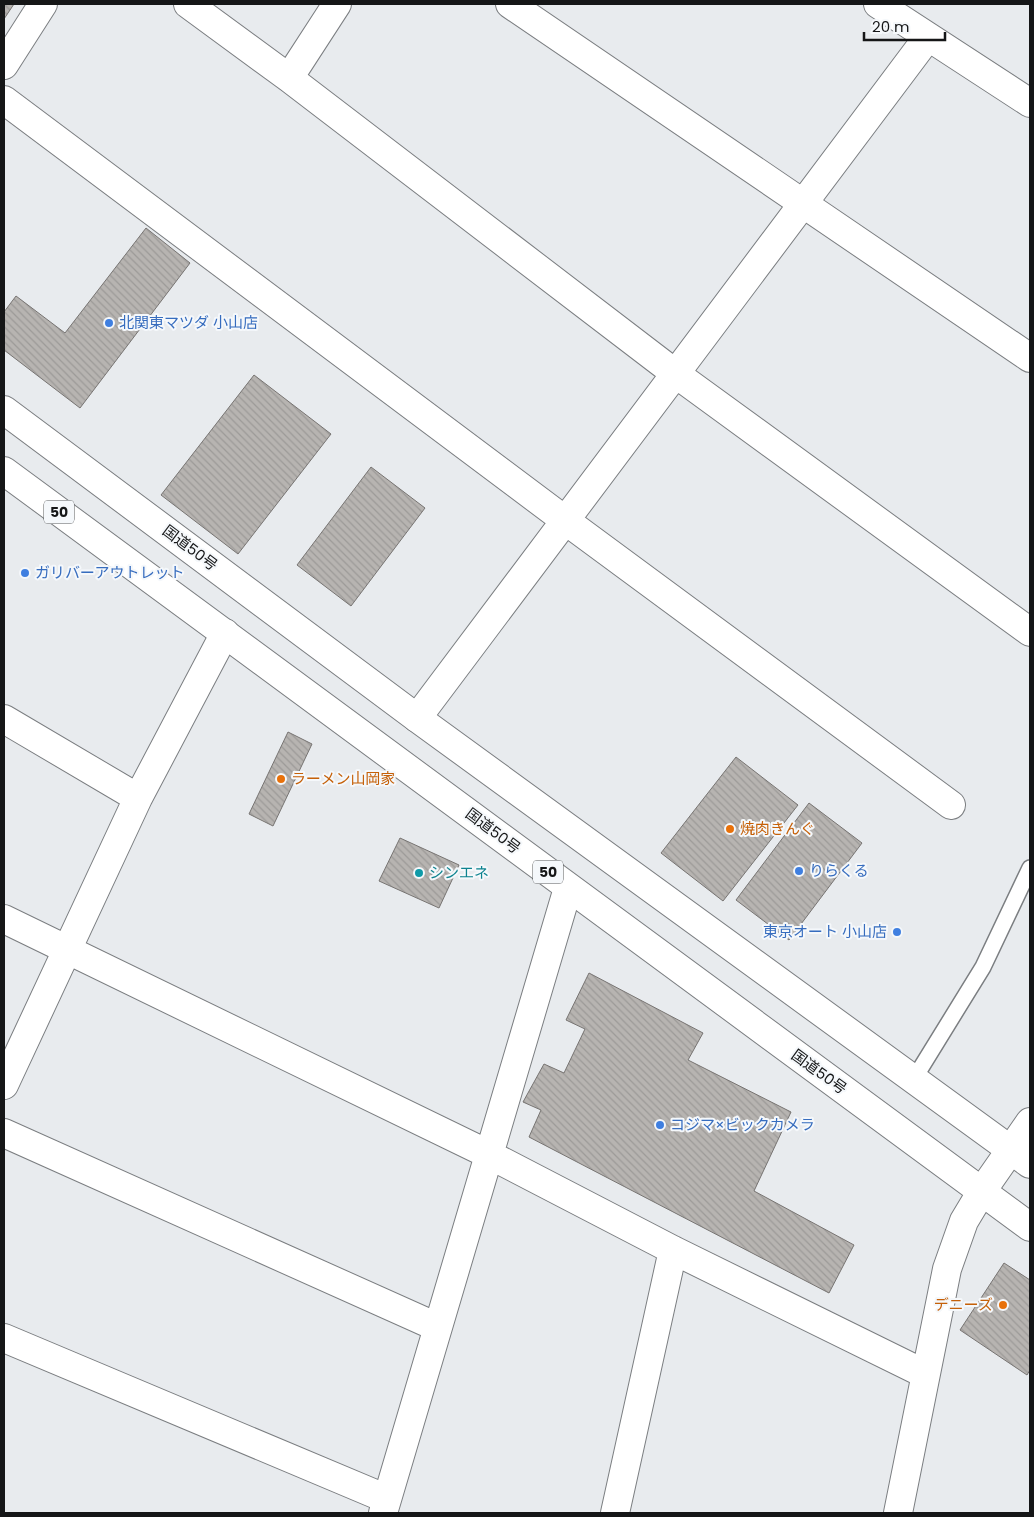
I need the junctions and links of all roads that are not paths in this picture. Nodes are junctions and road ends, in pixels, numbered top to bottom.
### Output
1 (43, 4) edge
2 (188, 4) edge
3 (337, 4) edge
4 (510, 4) edge
5 (878, 4) edge
6 (928, 37) junction
7 (4, 65) edge
8 (289, 78) junction
9 (4, 100) edge
10 (1030, 103) edge
11 (806, 203) junction
12 (1030, 358) edge
13 (676, 374) junction
14 (4, 410) edge
15 (4, 471) edge
16 (566, 521) junction
17 (1030, 632) edge
18 (225, 633) junction
19 (416, 718) junction
20 (4, 719) edge
21 (138, 798) junction
22 (951, 806) dead end
23 (1030, 868) edge
24 (568, 888) junction
25 (4, 919) edge
26 (66, 950) junction
27 (914, 1079) junction
28 (4, 1086) edge
29 (1030, 1122) edge
30 (4, 1133) edge
31 (488, 1154) junction
32 (1020, 1157) edge
33 (982, 1191) junction
34 (1030, 1226) edge
35 (673, 1250) junction
36 (437, 1327) junction
37 (4, 1338) edge
38 (925, 1374) junction
39 (385, 1506) edge
40 (615, 1513) edge
41 (898, 1513) edge

1 - 7 main road
2 - 8 main road
3 - 8 main road
4 - 11 main road
5 - 6 main road
6 - 10 main road
6 - 11 main road
8 - 13 main road
9 - 16 main road
11 - 12 main road
11 - 13 main road
13 - 16 main road
13 - 17 main road
14 - 19 main road, 国道50号
15 - 18 main road, 国道50号 / 50
16 - 19 main road
16 - 22 main road
18 - 21 main road
18 - 24 main road, 国道50号 / 50
19 - 27 main road, 国道50号
20 - 21 main road
21 - 26 main road
23 - 27 lane
24 - 31 main road
24 - 33 main road, 国道50号 / 50
25 - 26 main road
26 - 28 main road
26 - 31 main road
27 - 32 main road, 国道50号
29 - 32 main road
30 - 36 main road
31 - 35 main road
31 - 36 main road
32 - 33 main road
33 - 34 main road, 国道50号 / 50
33 - 38 main road
35 - 38 main road
35 - 40 main road
36 - 39 main road
37 - 39 main road
38 - 41 main road

